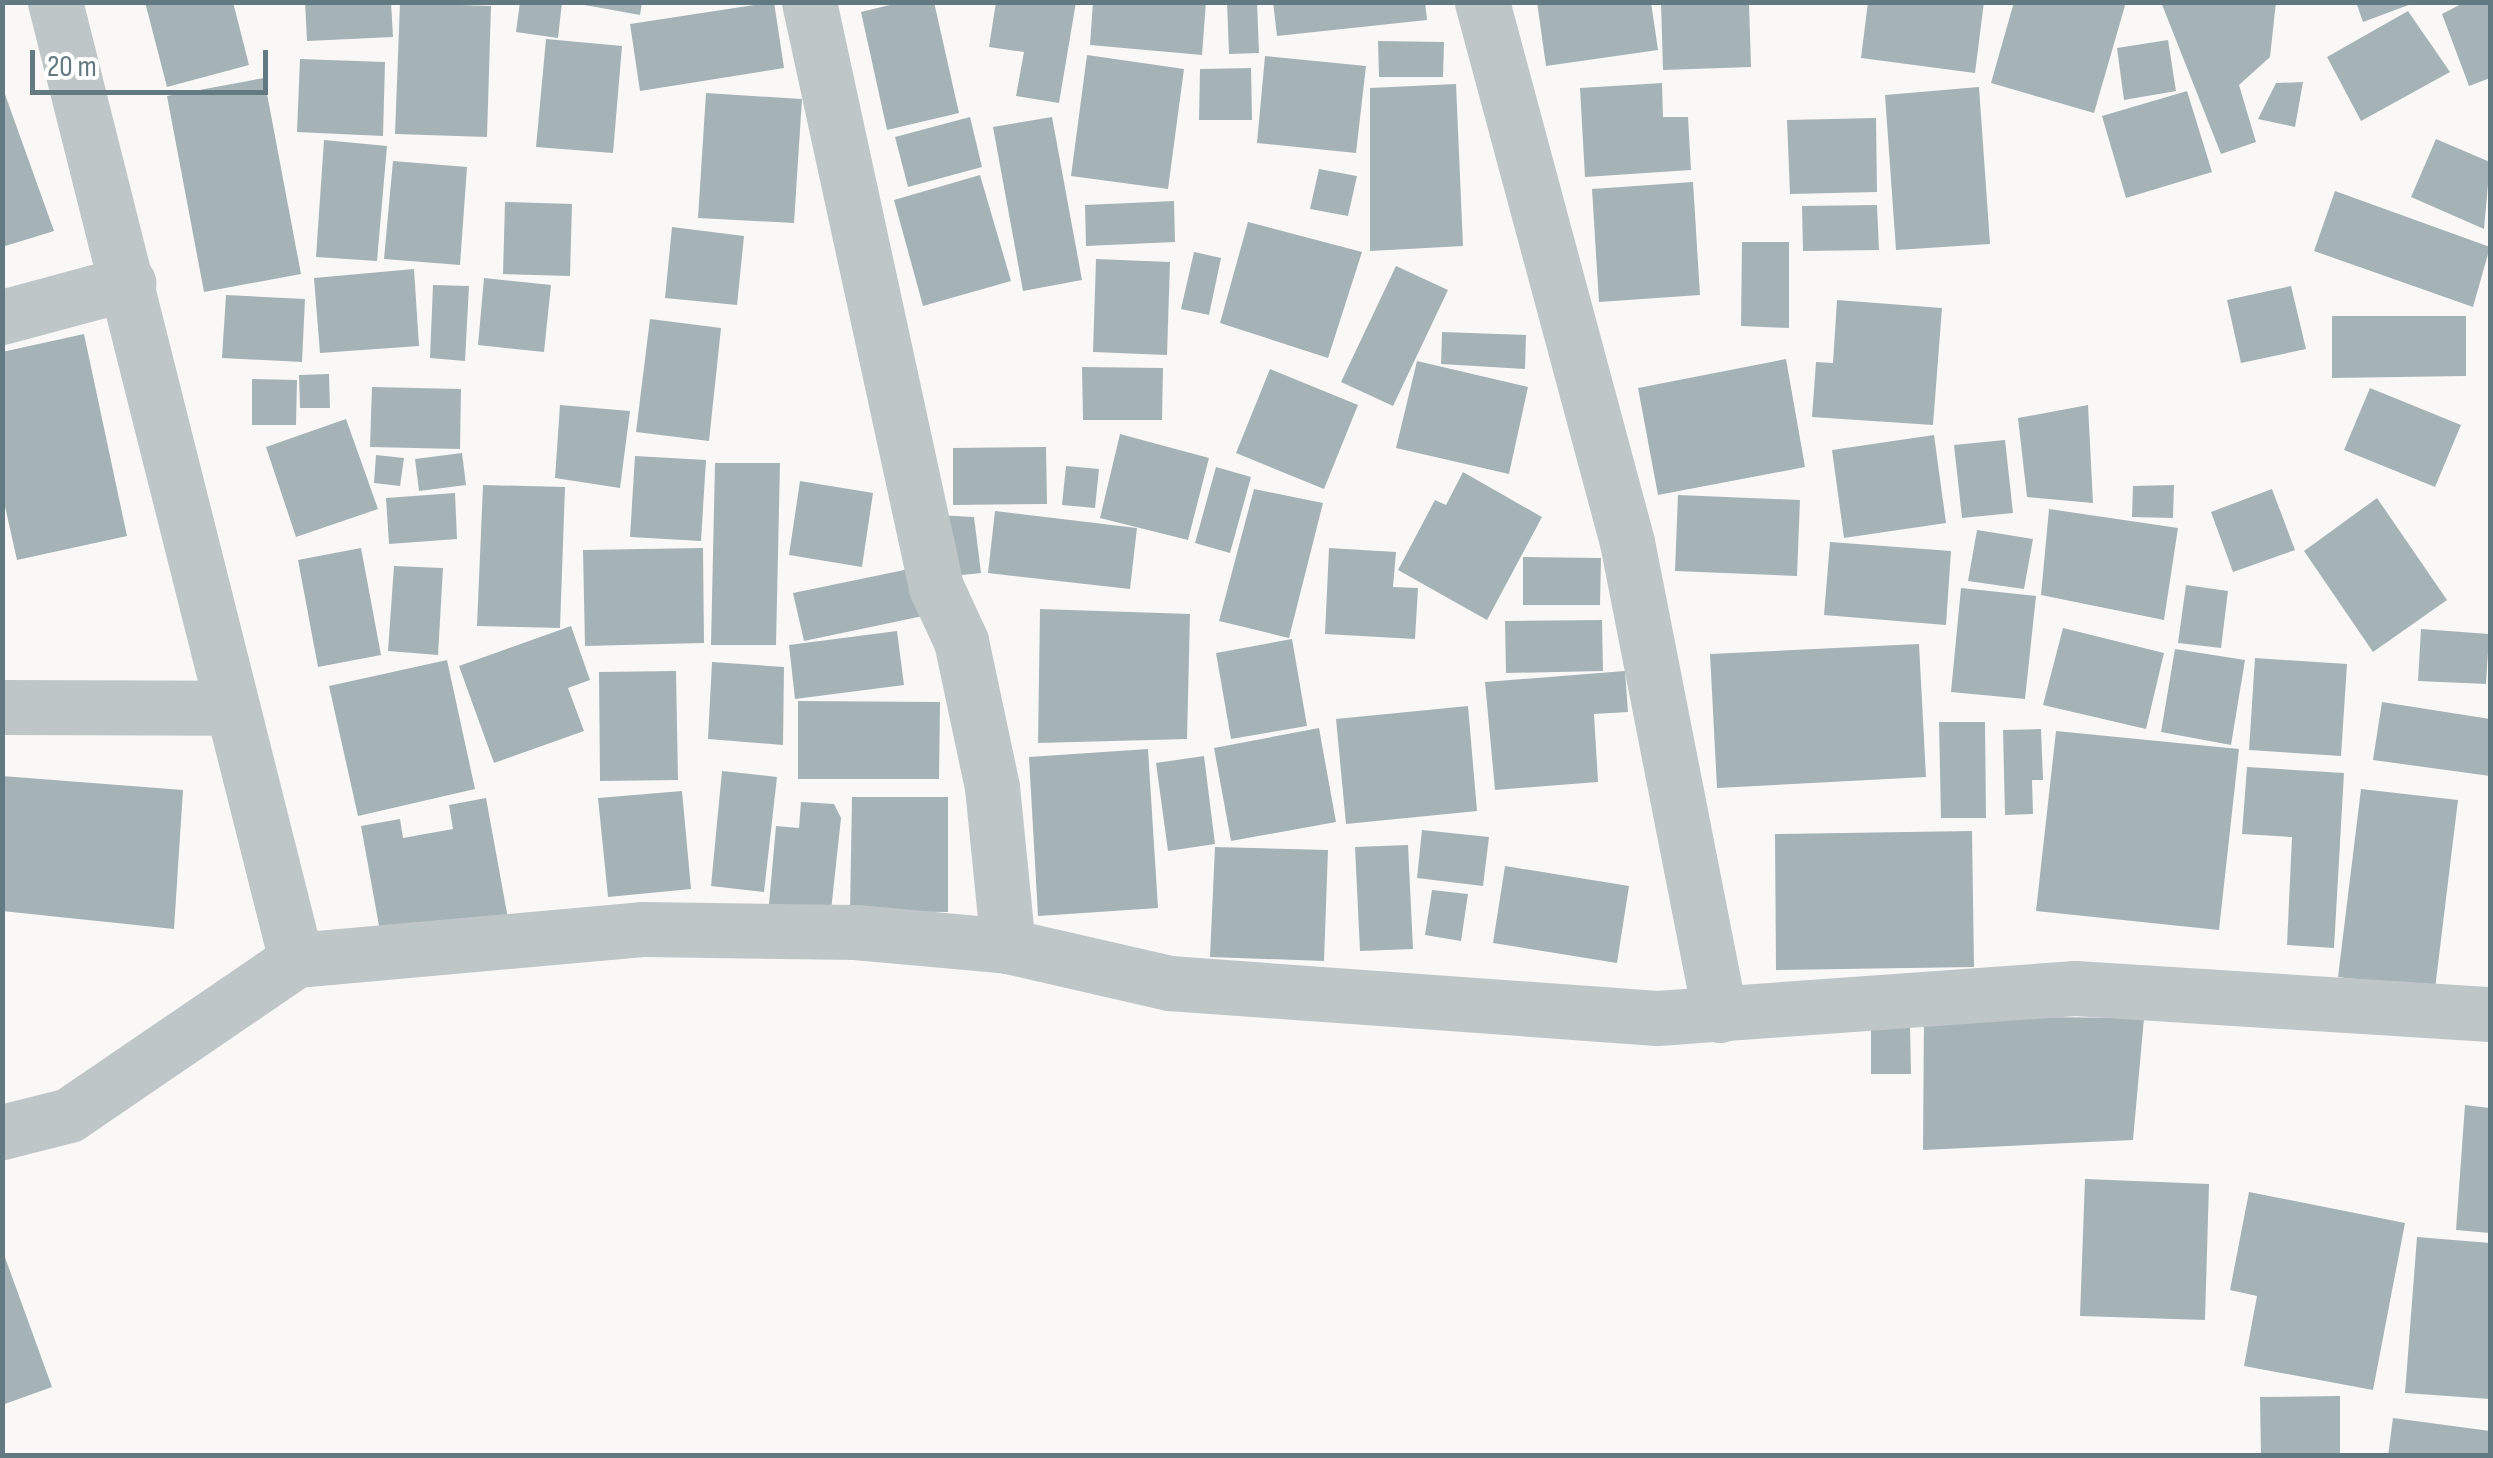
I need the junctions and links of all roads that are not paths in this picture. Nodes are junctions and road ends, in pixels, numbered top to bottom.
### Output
1 (55, 2) edge
2 (808, 2) edge
3 (1482, 2) edge
4 (128, 282) junction
5 (2, 317) edge
6 (2, 706) edge
7 (232, 708) junction
8 (1008, 946) junction
9 (296, 960) junction
10 (2490, 1014) edge
11 (1720, 1015) junction
12 (2, 1132) edge

1 - 4 street
2 - 8 street
3 - 11 street
4 - 5 street
4 - 7 street
6 - 7 street
7 - 9 street
8 - 9 street
8 - 11 street
9 - 12 street
10 - 11 street

